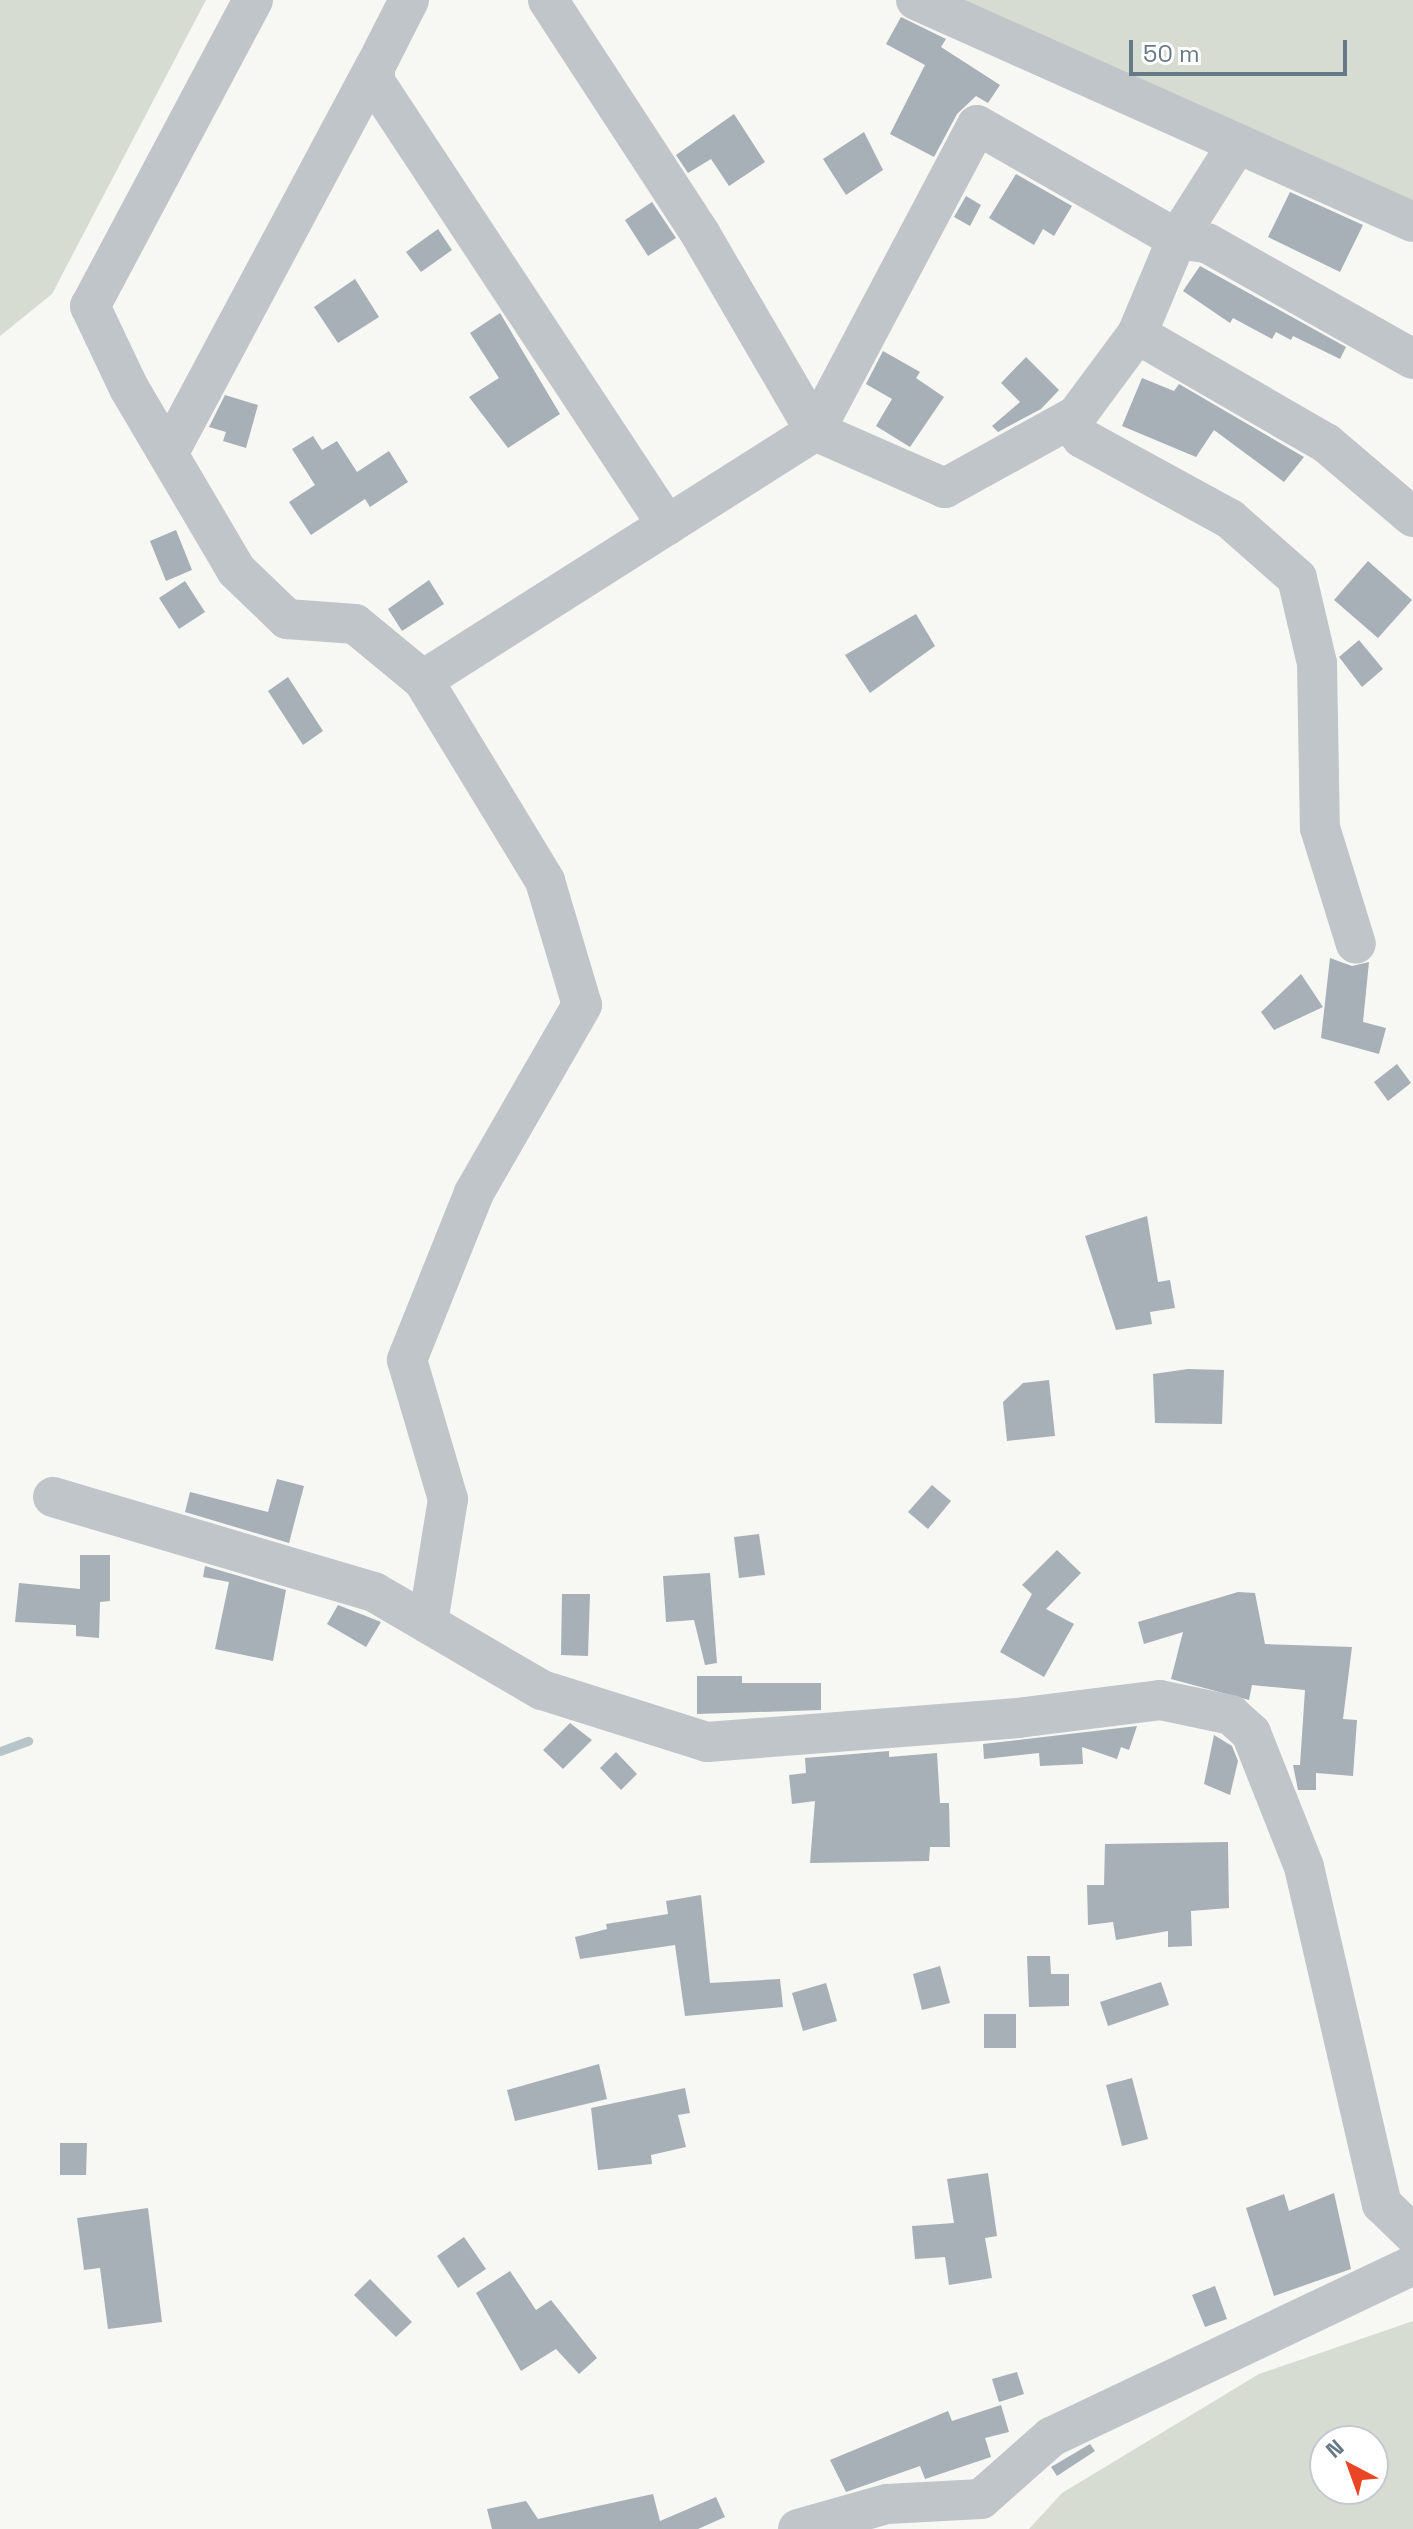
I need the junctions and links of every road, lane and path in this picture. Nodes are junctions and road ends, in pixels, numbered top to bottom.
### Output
1 (253, 0) edge
2 (409, 0) edge
3 (548, 0) edge
4 (916, 0) edge
5 (375, 67) junction
6 (1236, 146) junction
7 (1413, 222) edge
8 (1177, 239) junction
9 (1137, 334) junction
10 (1413, 359) edge
11 (1077, 415) junction
12 (815, 431) junction
13 (168, 454) junction
14 (1413, 517) edge
15 (667, 525) junction
16 (423, 680) junction
17 (1356, 944) dead end
18 (53, 1497) dead end
19 (428, 1623) junction
20 (1413, 2234) edge
21 (1413, 2265) edge
22 (798, 2529) edge

1 - 13 street
2 - 5 street
3 - 12 street
4 - 6 street
5 - 13 street
5 - 15 street
6 - 7 street
6 - 8 street
8 - 9 street
8 - 10 street
8 - 12 street
9 - 11 street
9 - 14 street
11 - 12 street
11 - 17 street
12 - 15 street
13 - 16 street
15 - 16 street
16 - 19 street
18 - 19 street
19 - 20 street
21 - 22 street

